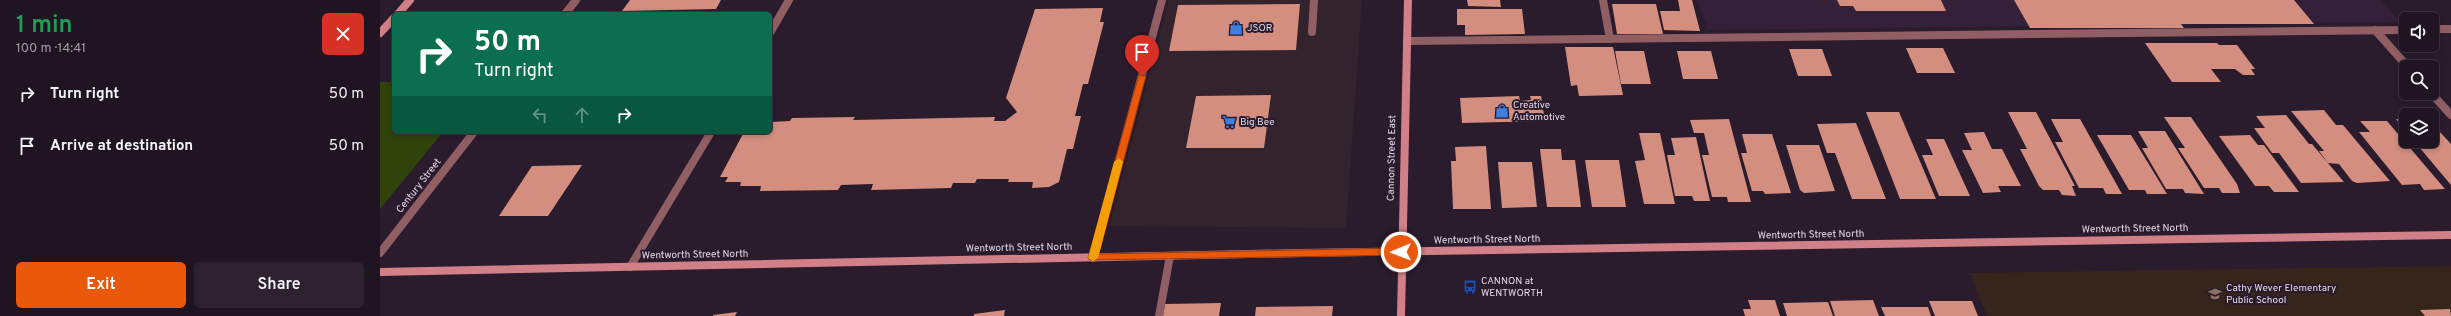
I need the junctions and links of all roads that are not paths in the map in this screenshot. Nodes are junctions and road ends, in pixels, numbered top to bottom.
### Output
1 (410, 0) edge
2 (576, 0) edge
3 (789, 0) edge
4 (1162, 0) edge
5 (1314, 0) edge
6 (1408, 0) edge
7 (1603, 0) edge
8 (400, 12) edge
9 (567, 12) edge
10 (392, 20) edge
11 (2451, 29) edge
12 (772, 30) edge
13 (2375, 30) junction
14 (2399, 30) edge
15 (2439, 30) edge
16 (1312, 32) dead end
17 (380, 34) edge
18 (1610, 39) junction
19 (1407, 41) junction
20 (2402, 60) edge
21 (2437, 100) edge
22 (2451, 115) edge
23 (472, 134) edge
24 (710, 134) edge
25 (2451, 235) edge
26 (1401, 252) junction
27 (380, 253) edge
28 (1170, 256) junction
29 (1093, 258) junction
30 (630, 267) junction
31 (380, 272) edge
32 (1159, 316) edge
33 (1401, 316) edge

1 - 8 main road
2 - 9 street
3 - 12 street
4 - 29 street
5 - 16 street
6 - 19 main road, Cannon Street East
7 - 18 street
10 - 17 main road
11 - 15 street
13 - 14 street
13 - 18 street
13 - 20 street
18 - 19 street
19 - 26 main road, Cannon Street East
21 - 22 street
23 - 27 street, Century Street
24 - 30 street
25 - 26 main road, Wentworth Street North
26 - 28 main road, Wentworth Street North
26 - 33 main road, Cannon Street East
28 - 29 main road, Wentworth Street North
28 - 32 street
29 - 30 main road, Wentworth Street North
30 - 31 main road, Wentworth Street North

